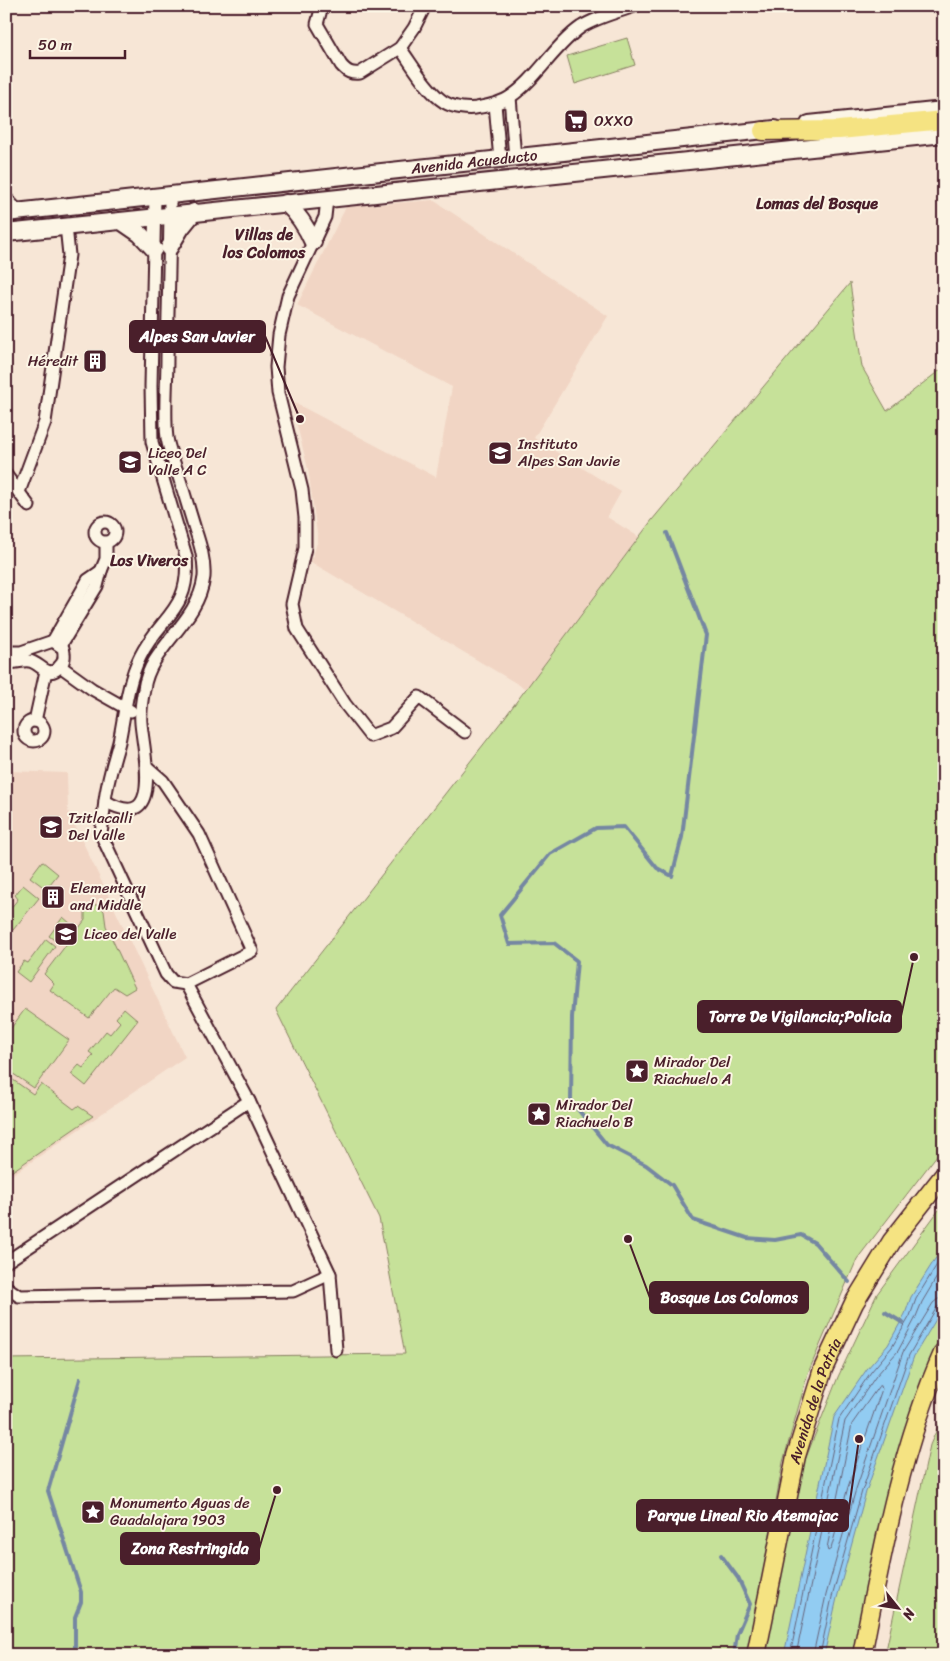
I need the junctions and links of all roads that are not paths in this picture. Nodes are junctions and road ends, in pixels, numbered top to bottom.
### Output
1 (322, 6) edge
2 (425, 6) edge
3 (635, 6) edge
4 (400, 48) junction
5 (510, 97) junction
6 (495, 104) junction
7 (944, 110) edge
8 (944, 120) edge
9 (763, 131) junction
10 (944, 134) edge
11 (508, 159) junction
12 (162, 196) junction
13 (6, 198) edge
14 (327, 199) junction
15 (286, 203) junction
16 (40, 209) junction
17 (12, 212) edge
18 (194, 212) junction
19 (162, 216) junction
20 (121, 221) junction
21 (66, 226) junction
22 (41, 229) junction
23 (6, 233) edge
24 (312, 242) junction
25 (162, 249) junction
26 (151, 386) junction
27 (167, 386) junction
28 (6, 476) edge
29 (19, 492) junction
30 (29, 506) dead end
31 (191, 517) junction
32 (177, 523) junction
33 (106, 543) dead end
34 (57, 643) junction
35 (6, 652) edge
36 (6, 662) edge
37 (62, 664) junction
38 (46, 671) junction
39 (126, 705) junction
40 (141, 711) junction
41 (35, 721) dead end
42 (465, 732) dead end
43 (147, 767) junction
44 (105, 801) junction
45 (186, 984) junction
46 (249, 1101) junction
47 (944, 1176) edge
48 (6, 1262) edge
49 (330, 1274) junction
50 (6, 1287) edge
51 (336, 1350) dead end
52 (944, 1351) edge
53 (756, 1655) edge
54 (862, 1655) edge

1 - 4 street
2 - 4 street
3 - 5 street
4 - 6 street
5 - 6 street
5 - 11 street
6 - 11 street
7 - 9 main road, Avenida Acueducto
8 - 9 main road
9 - 11 main road, Avenida Acueducto
10 - 14 main road, Avenida Acueducto
11 - 12 main road, Avenida Acueducto
12 - 16 main road, Avenida Acueducto
12 - 19 street
13 - 17 street
14 - 15 main road, Avenida Acueducto
14 - 24 street
15 - 18 main road, Avenida Acueducto
15 - 24 main road
16 - 17 main road, Avenida Acueducto
16 - 22 main road
18 - 19 main road, Avenida Acueducto
18 - 25 main road
19 - 20 main road, Avenida Acueducto
19 - 25 street
20 - 21 main road, Avenida Acueducto
20 - 25 main road
21 - 22 main road, Avenida Acueducto
21 - 29 street
22 - 23 main road, Avenida Acueducto
24 - 42 street
25 - 26 street
25 - 27 street
26 - 27 street
26 - 32 street
27 - 31 street
28 - 29 street
29 - 30 street
31 - 32 street
31 - 40 street
32 - 39 street
33 - 34 street
34 - 35 street
34 - 37 street
36 - 38 street
37 - 38 street
37 - 39 street
38 - 41 street
39 - 40 street
39 - 44 street
40 - 43 street
43 - 44 street
43 - 45 street
44 - 45 street
45 - 46 street
46 - 48 street
46 - 49 street
47 - 53 main road, Avenida de la Patria
49 - 50 street
49 - 51 street
52 - 54 main road

